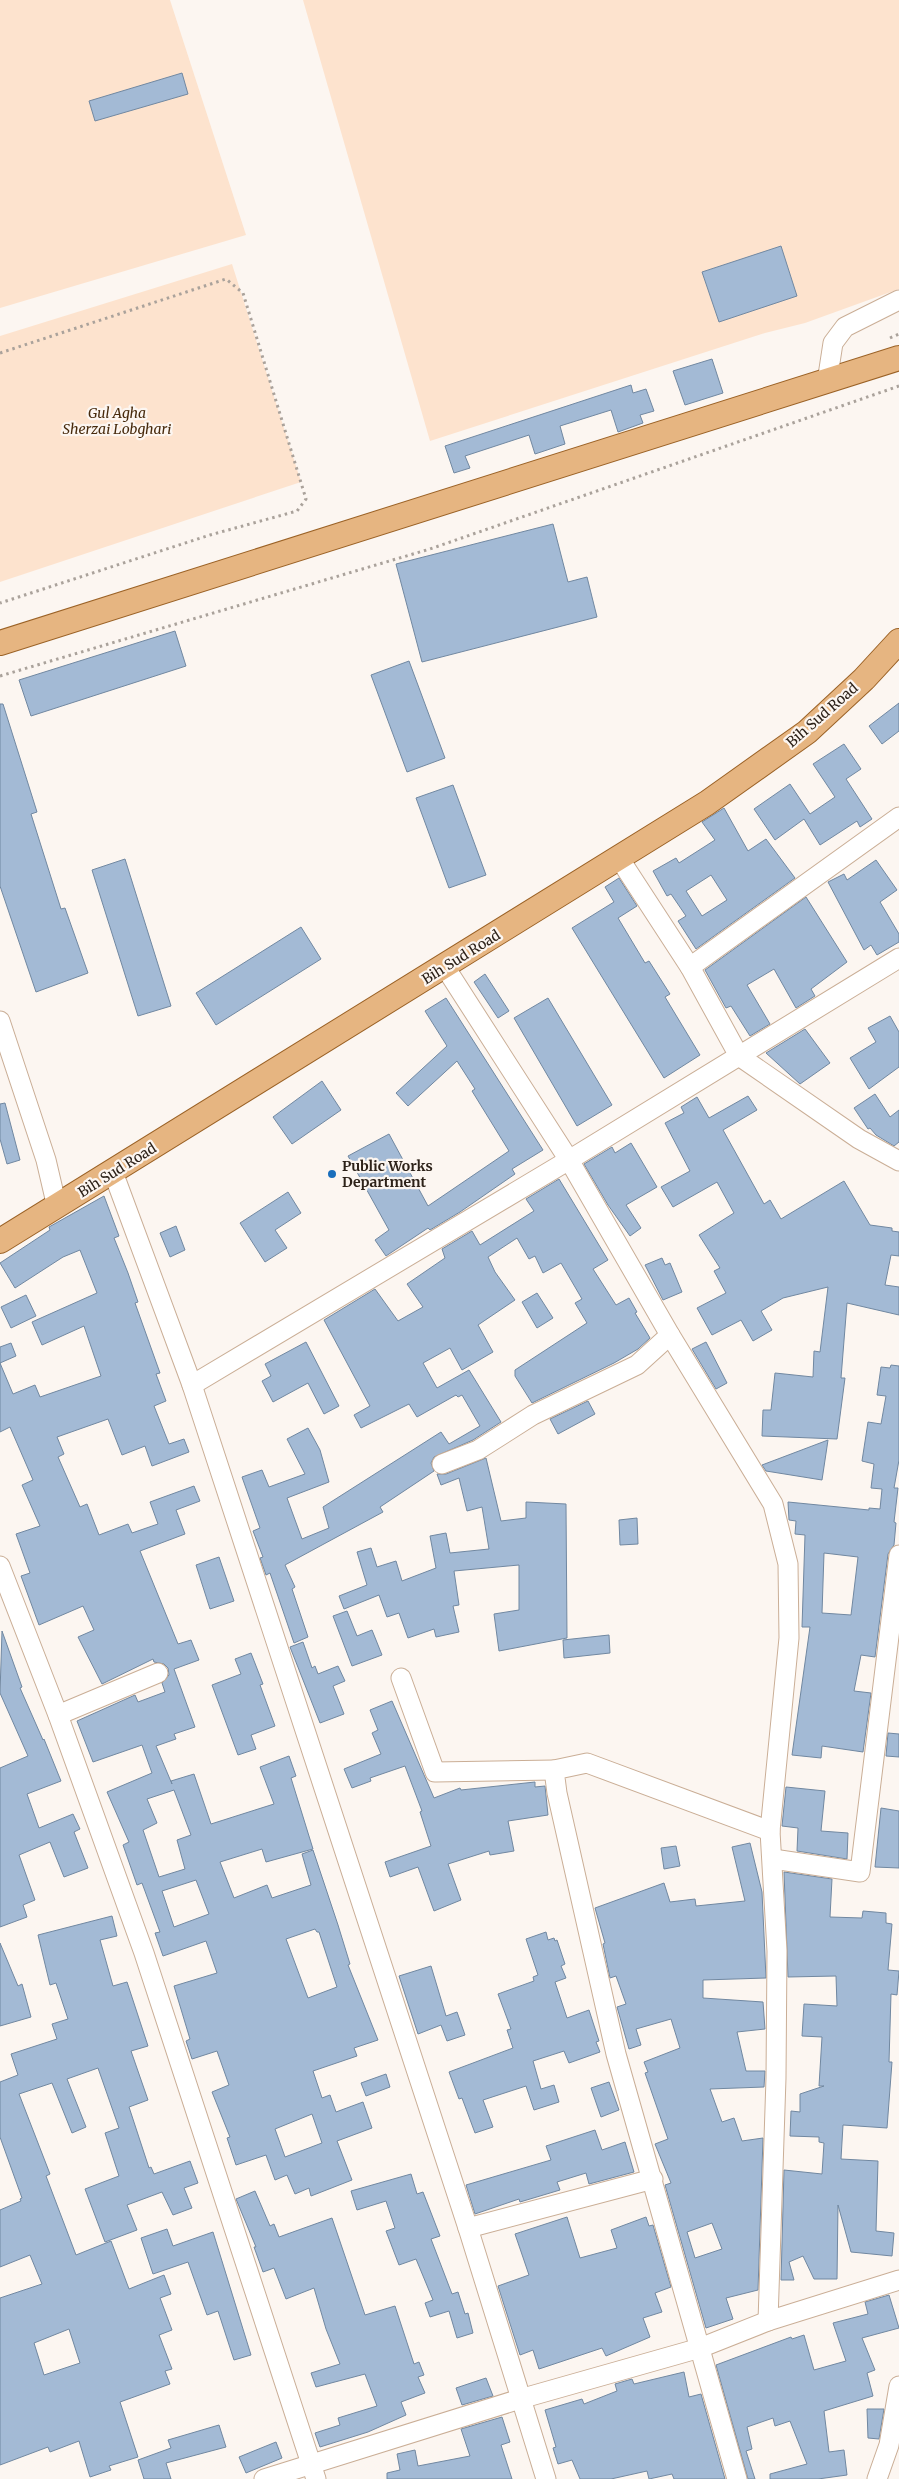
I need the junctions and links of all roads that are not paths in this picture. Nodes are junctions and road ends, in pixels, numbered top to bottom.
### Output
1 (899, 300) edge
2 (899, 358) edge
3 (827, 382) junction
4 (899, 641) edge
5 (0, 643) edge
6 (899, 817) edge
7 (619, 858) junction
8 (899, 958) edge
9 (445, 967) junction
10 (690, 967) junction
11 (0, 1021) edge
12 (739, 1056) junction
13 (569, 1160) junction
14 (899, 1161) edge
15 (113, 1172) junction
16 (57, 1207) junction
17 (0, 1241) edge
18 (670, 1335) junction
19 (192, 1385) junction
20 (442, 1464) dead end
21 (899, 1555) edge
22 (0, 1566) edge
23 (158, 1673) dead end
24 (401, 1678) dead end
25 (58, 1715) junction
26 (554, 1770) junction
27 (770, 1831) junction
28 (773, 1859) junction
29 (653, 2179) junction
30 (468, 2228) junction
31 (899, 2280) edge
32 (768, 2321) junction
33 (700, 2348) junction
34 (899, 2386) edge
35 (520, 2399) junction
36 (314, 2472) edge
37 (264, 2479) edge
38 (546, 2479) edge
39 (737, 2479) edge
40 (877, 2479) edge

1 - 3 street
2 - 3 main road
3 - 5 main road
4 - 7 main road, Bih Sud Road
6 - 10 street
7 - 9 main road, Bih Sud Road
7 - 10 street
8 - 12 street
9 - 13 street
9 - 15 main road, Bih Sud Road
10 - 12 street
11 - 16 street
12 - 13 street
12 - 14 street
13 - 18 street
13 - 19 street
15 - 16 main road, Bih Sud Road
15 - 19 street
16 - 17 main road, Bih Sud Road
18 - 20 street
18 - 27 street
19 - 30 street
21 - 28 street
22 - 25 street
23 - 25 street
24 - 26 street
25 - 36 street
26 - 27 street
26 - 29 street
27 - 28 street
28 - 32 street
29 - 30 street
29 - 33 street
30 - 35 street
31 - 32 street
32 - 33 street
33 - 35 street
33 - 39 street
34 - 40 street
35 - 36 street
35 - 38 street
36 - 37 street

